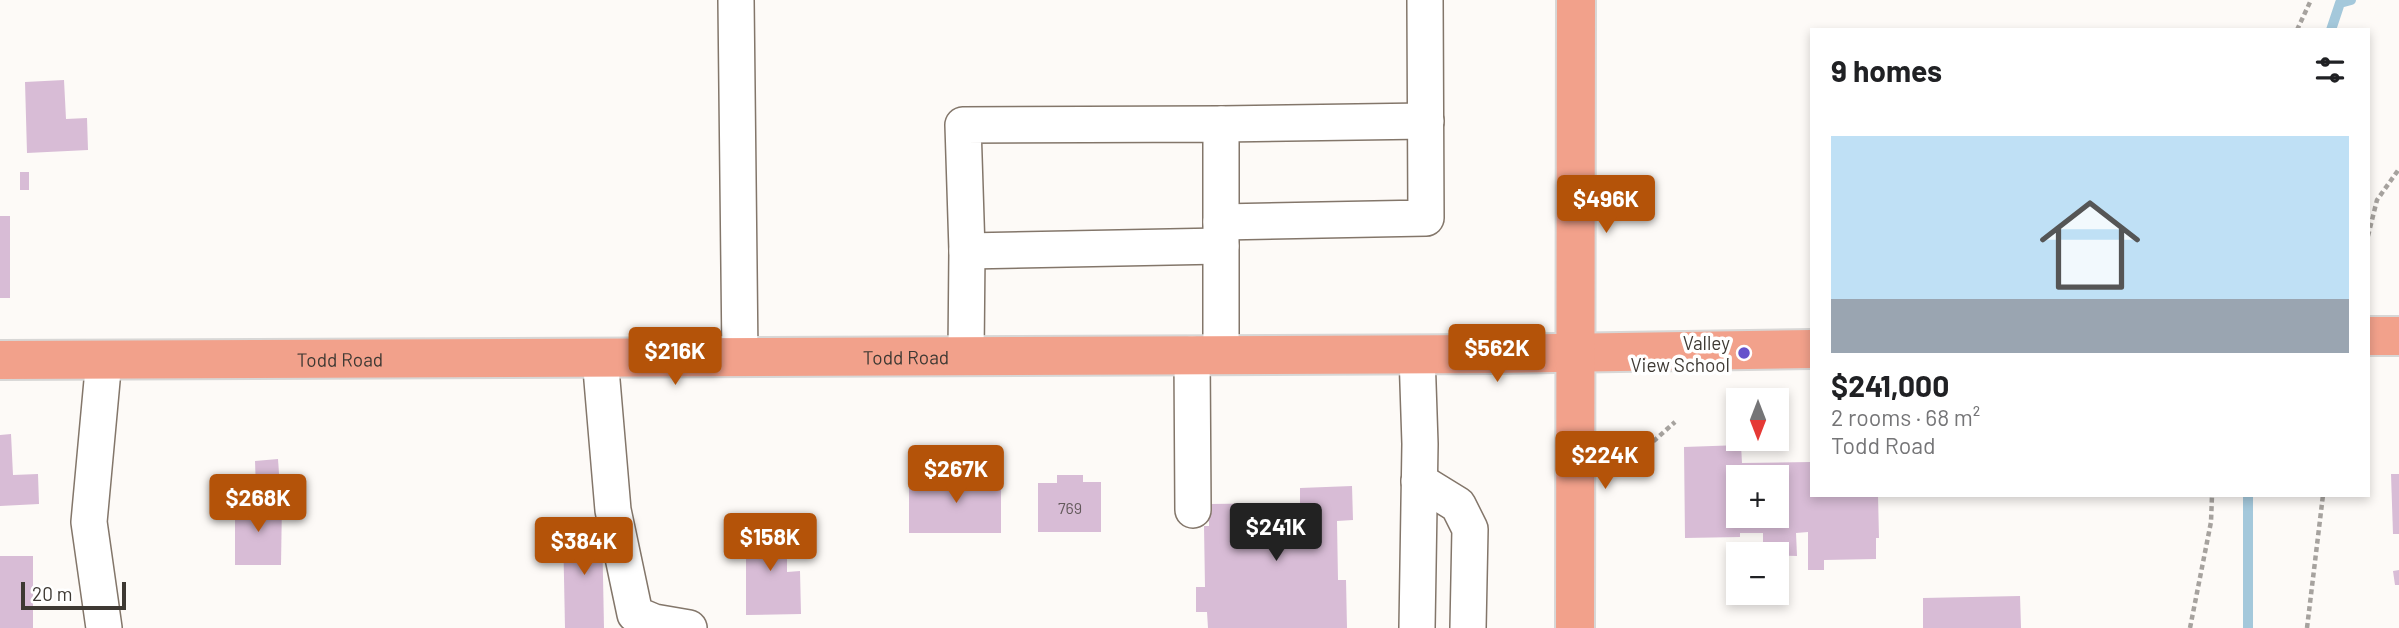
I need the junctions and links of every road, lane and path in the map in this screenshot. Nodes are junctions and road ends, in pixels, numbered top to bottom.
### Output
1 (736, 0) edge
2 (1425, 0) edge
3 (1576, 0) edge
4 (2311, 0) edge
5 (2298, 28) edge
6 (1426, 121) junction
7 (1220, 124) junction
8 (2399, 169) edge
9 (2370, 228) edge
10 (1221, 234) junction
11 (967, 251) junction
12 (2399, 336) edge
13 (2370, 337) edge
14 (1810, 349) edge
15 (1576, 353) junction
16 (1207, 354) junction
17 (1417, 354) junction
18 (966, 355) junction
19 (600, 357) junction
20 (740, 357) junction
21 (104, 359) junction
22 (0, 360) edge
23 (1675, 422) dead end
24 (1647, 447) dead end
25 (1419, 481) junction
26 (2212, 497) edge
27 (2323, 497) edge
28 (1193, 510) dead end
29 (104, 628) edge
30 (690, 628) edge
31 (1417, 628) edge
32 (1468, 628) edge
33 (1575, 628) edge
34 (2190, 628) edge
35 (2307, 628) edge

1 - 20 lane
2 - 6 lane
3 - 15 main road
4 - 5 path
6 - 7 lane
6 - 10 lane
7 - 10 lane
7 - 11 lane
8 - 9 path
10 - 11 lane
10 - 16 lane
11 - 18 lane
12 - 13 main road
14 - 15 main road, Todd Road
15 - 17 main road, Todd Road
15 - 33 main road
16 - 17 main road, Todd Road
16 - 18 main road, Todd Road
16 - 28 lane
17 - 25 lane
18 - 20 main road, Todd Road
19 - 20 main road, Todd Road
19 - 21 main road, Todd Road
19 - 30 lane
21 - 22 main road, Todd Road
21 - 29 lane
23 - 24 path
25 - 31 lane
25 - 32 lane
26 - 34 path
27 - 35 path

